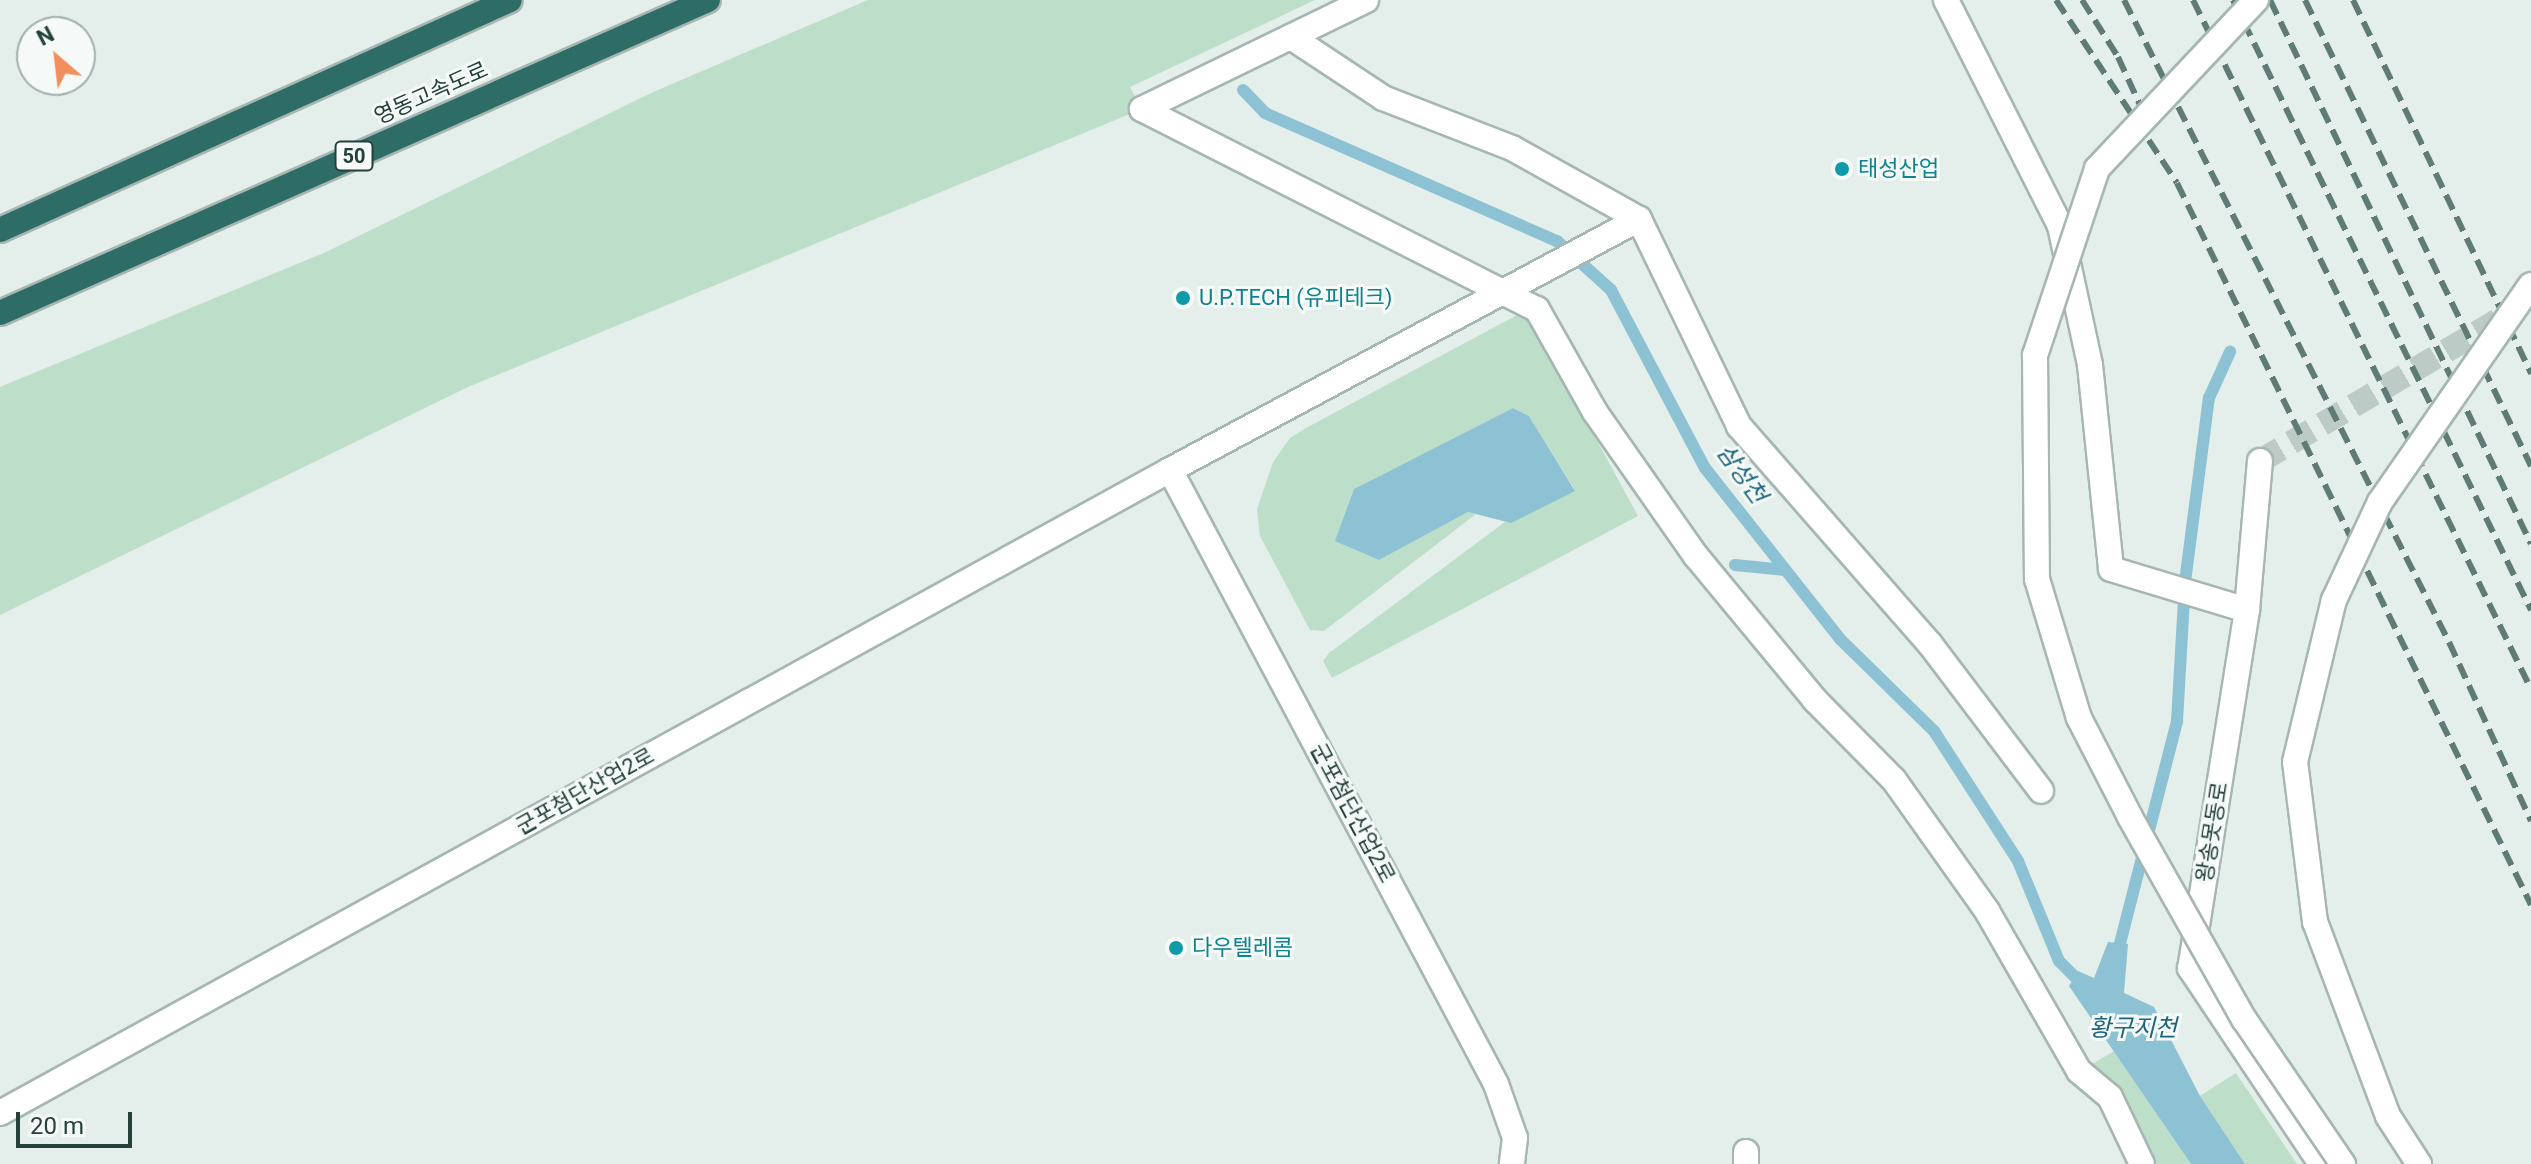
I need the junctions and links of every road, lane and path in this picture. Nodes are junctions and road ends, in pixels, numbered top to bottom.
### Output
1 (510, 0) edge
2 (708, 0) edge
3 (1366, 0) edge
4 (1946, 0) edge
5 (2256, 0) edge
6 (1291, 37) junction
7 (1639, 219) junction
8 (0, 230) edge
9 (2531, 285) edge
10 (1505, 292) junction
11 (0, 313) edge
12 (2260, 461) dead end
13 (1170, 470) junction
14 (2247, 610) junction
15 (2041, 791) dead end
16 (0, 1113) edge
17 (1512, 1164) edge
18 (2142, 1164) edge
19 (2321, 1164) edge
20 (2343, 1164) edge
21 (2419, 1164) edge

1 - 8 highway
2 - 11 highway, 영동고속도로 / 50
3 - 6 street
4 - 14 street
5 - 20 street, bridge
6 - 7 street
6 - 10 street
7 - 10 street, 군포첨단산업2로
7 - 15 street
9 - 21 street, bridge
10 - 13 street, 군포첨단산업2로
10 - 18 street
12 - 14 street, 왕송못동로
13 - 16 street, 군포첨단산업2로
13 - 17 street, 군포첨단산업2로
14 - 19 street, 왕송못동로

